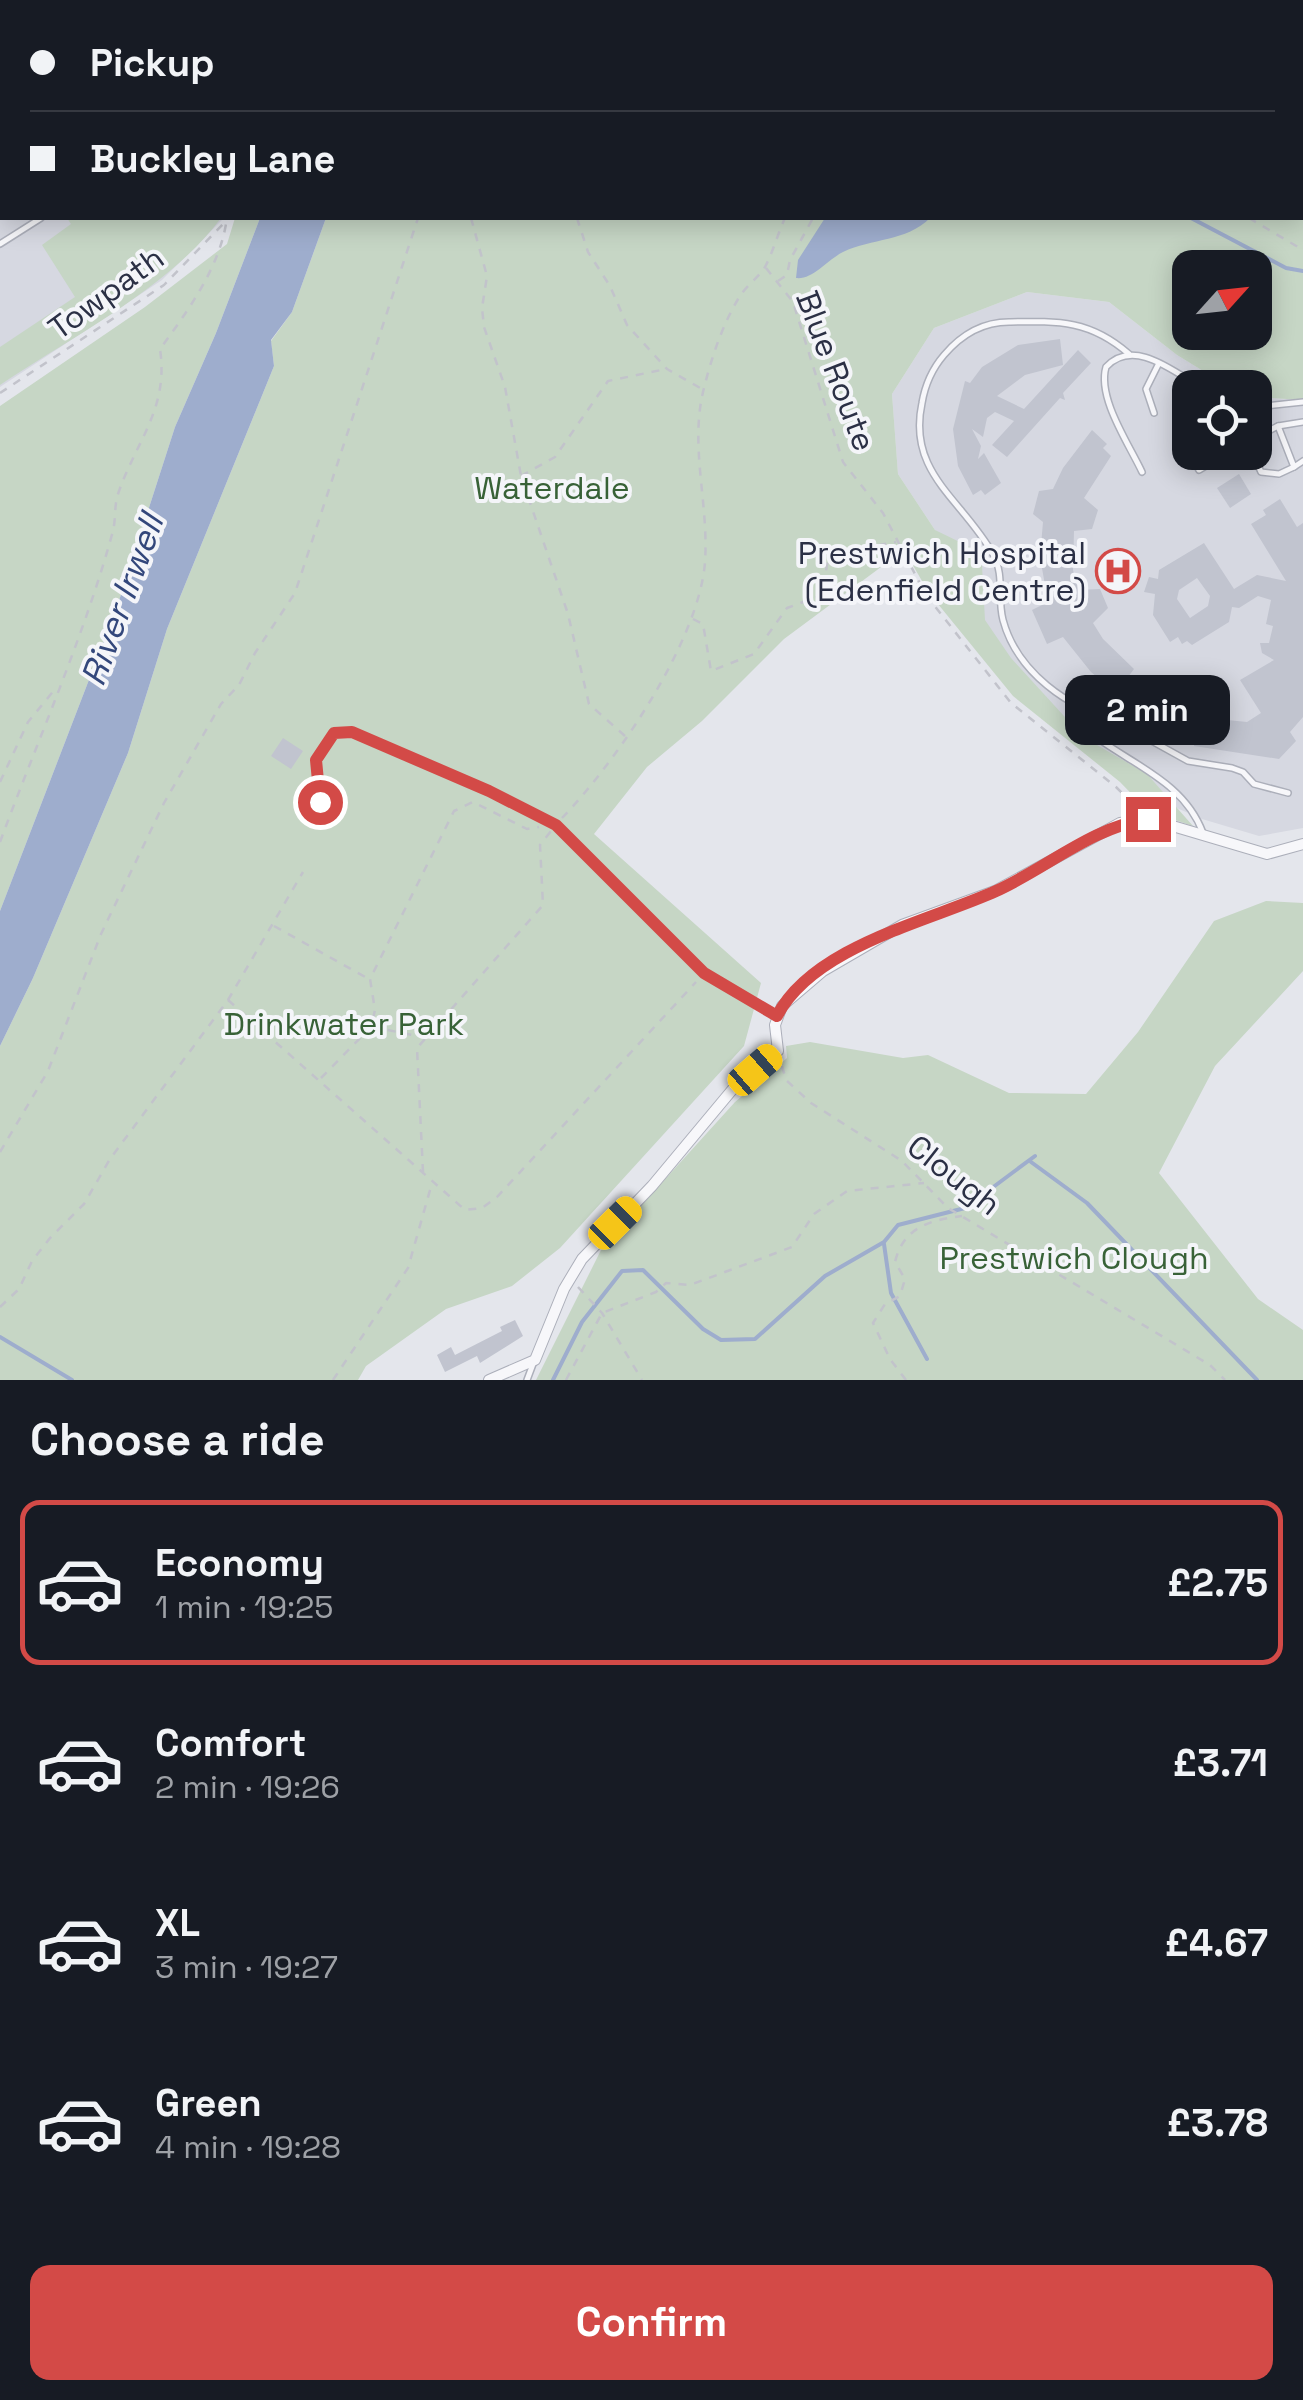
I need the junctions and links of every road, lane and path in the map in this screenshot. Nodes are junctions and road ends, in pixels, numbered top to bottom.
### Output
1 (38, 220) edge
2 (228, 220) edge
3 (417, 220) edge
4 (472, 220) edge
5 (577, 220) edge
6 (785, 220) edge
7 (812, 220) edge
8 (1252, 220) edge
9 (226, 224) junction
10 (0, 243) edge
11 (1303, 250) edge
12 (765, 266) junction
13 (776, 282) junction
14 (1129, 354) junction
15 (1159, 364) junction
16 (667, 369) junction
17 (1172, 371) edge
18 (704, 390) junction
19 (0, 394) edge
20 (1303, 402) edge
21 (1272, 405) edge
22 (1154, 413) dead end
23 (1303, 422) edge
24 (1278, 426) junction
25 (1272, 429) edge
26 (1303, 462) edge
27 (1294, 467) junction
28 (1260, 470) edge
29 (1142, 472) dead end
30 (521, 476) junction
31 (899, 542) junction
32 (692, 619) junction
33 (57, 687) junction
34 (1072, 704) junction
35 (1174, 712) dead end
36 (1127, 722) junction
37 (625, 736) junction
38 (0, 782) edge
39 (1288, 793) dead end
40 (320, 802) dead end
41 (1148, 819) junction
42 (556, 825) junction
43 (1204, 836) junction
44 (0, 842) edge
45 (1303, 844) edge
46 (304, 872) dead end
47 (272, 925) junction
48 (704, 973) junction
49 (370, 979) junction
50 (228, 1000) junction
51 (777, 1016) junction
52 (371, 1027) junction
53 (426, 1038) junction
54 (778, 1050) junction
55 (321, 1079) junction
56 (0, 1152) edge
57 (423, 1172) junction
58 (432, 1182) junction
59 (924, 1184) junction
60 (962, 1216) junction
61 (569, 1281) junction
62 (0, 1306) edge
63 (602, 1312) junction
64 (535, 1360) junction
65 (333, 1380) edge
66 (489, 1380) edge
67 (527, 1380) edge
68 (566, 1380) edge
69 (642, 1380) edge
70 (906, 1380) edge
71 (1224, 1380) edge

1 - 10 lane
2 - 9 path, Towpath
3 - 56 path
4 - 30 path
5 - 16 path
6 - 12 path, Blue Route
7 - 13 path
8 - 11 path
9 - 19 path, Towpath
9 - 33 path
12 - 13 path, Blue Route
12 - 18 path, Blue Route
13 - 31 path, Blue Route
14 - 15 lane
14 - 29 lane
14 - 34 lane
15 - 17 lane
15 - 22 lane
16 - 18 path
16 - 30 path
18 - 32 path, Blue Route
20 - 21 lane
23 - 24 lane
24 - 25 lane
24 - 27 lane
26 - 27 lane
27 - 28 lane
30 - 37 path
31 - 32 path
31 - 41 path, Blue Route
32 - 37 path, Blue Route
33 - 38 path
33 - 44 path
34 - 36 lane
34 - 43 lane
35 - 36 lane
36 - 39 lane
37 - 42 path, Blue Route
40 - 42 lane
41 - 43 street
41 - 51 street
42 - 48 lane
42 - 49 path
42 - 53 path
43 - 45 street
46 - 47 path
47 - 49 path
47 - 50 path
48 - 51 lane
48 - 58 path
49 - 52 path
50 - 55 path
50 - 62 path
51 - 54 street
52 - 53 path
52 - 55 path
53 - 57 path
54 - 59 path, Clough
54 - 61 street
55 - 57 path
57 - 58 path
58 - 65 path
59 - 60 path, Clough
59 - 63 path
60 - 70 path
60 - 71 path, Clough
61 - 63 path
61 - 64 street
63 - 68 path
63 - 69 path
64 - 66 street
64 - 67 lane

